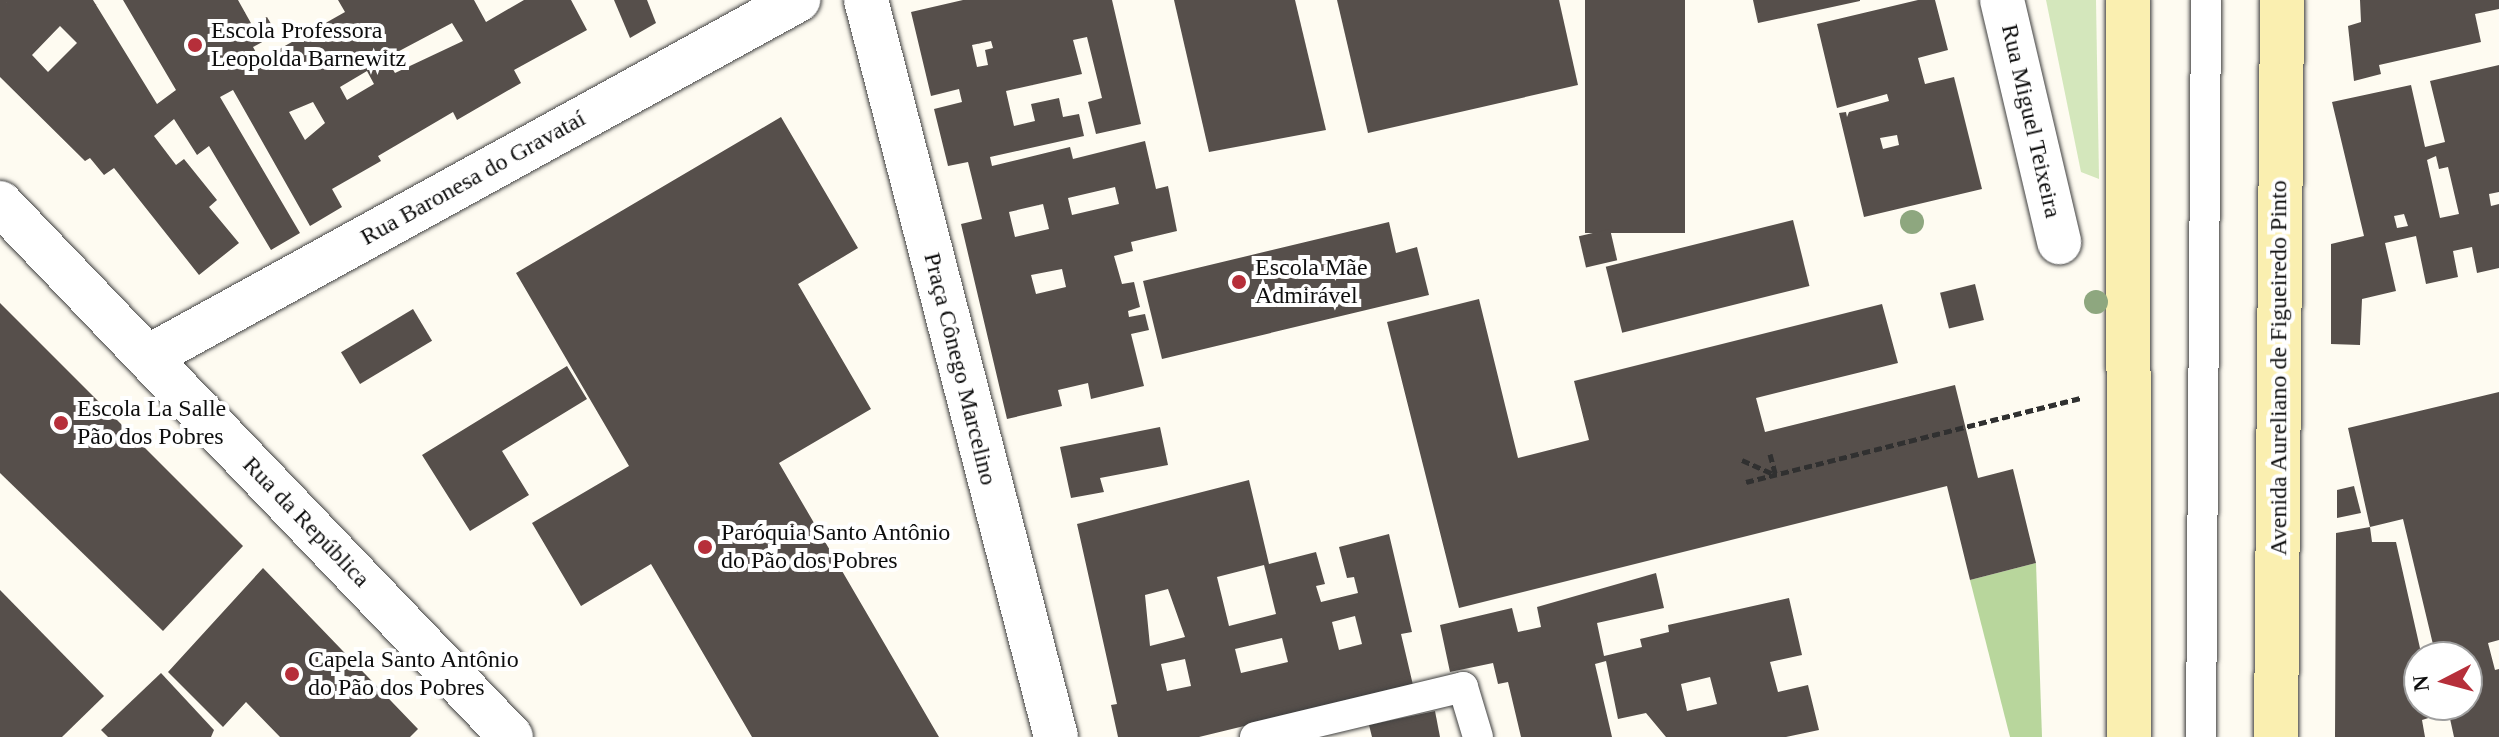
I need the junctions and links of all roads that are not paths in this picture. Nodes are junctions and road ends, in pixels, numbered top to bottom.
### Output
1 (798, 0) edge
2 (866, 0) edge
3 (2002, 0) edge
4 (2128, 0) edge
5 (2206, 0) edge
6 (2282, 0) edge
7 (0, 203) edge
8 (2059, 242) dead end
9 (148, 357) junction
10 (511, 737) edge
11 (1056, 737) edge
12 (1255, 737) edge
13 (1478, 737) edge
14 (2129, 737) edge
15 (2201, 737) edge
16 (2276, 737) edge

1 - 9 street, Rua Baronesa do Gravataí
2 - 11 street, Praça Cônego Marcelino
3 - 8 street, Rua Miguel Teixeira
4 - 14 main road
5 - 15 lane
6 - 16 main road, Avenida Aureliano de Figueiredo Pinto
7 - 9 street, Rua da República
9 - 10 street, Rua da República
12 - 13 lane

